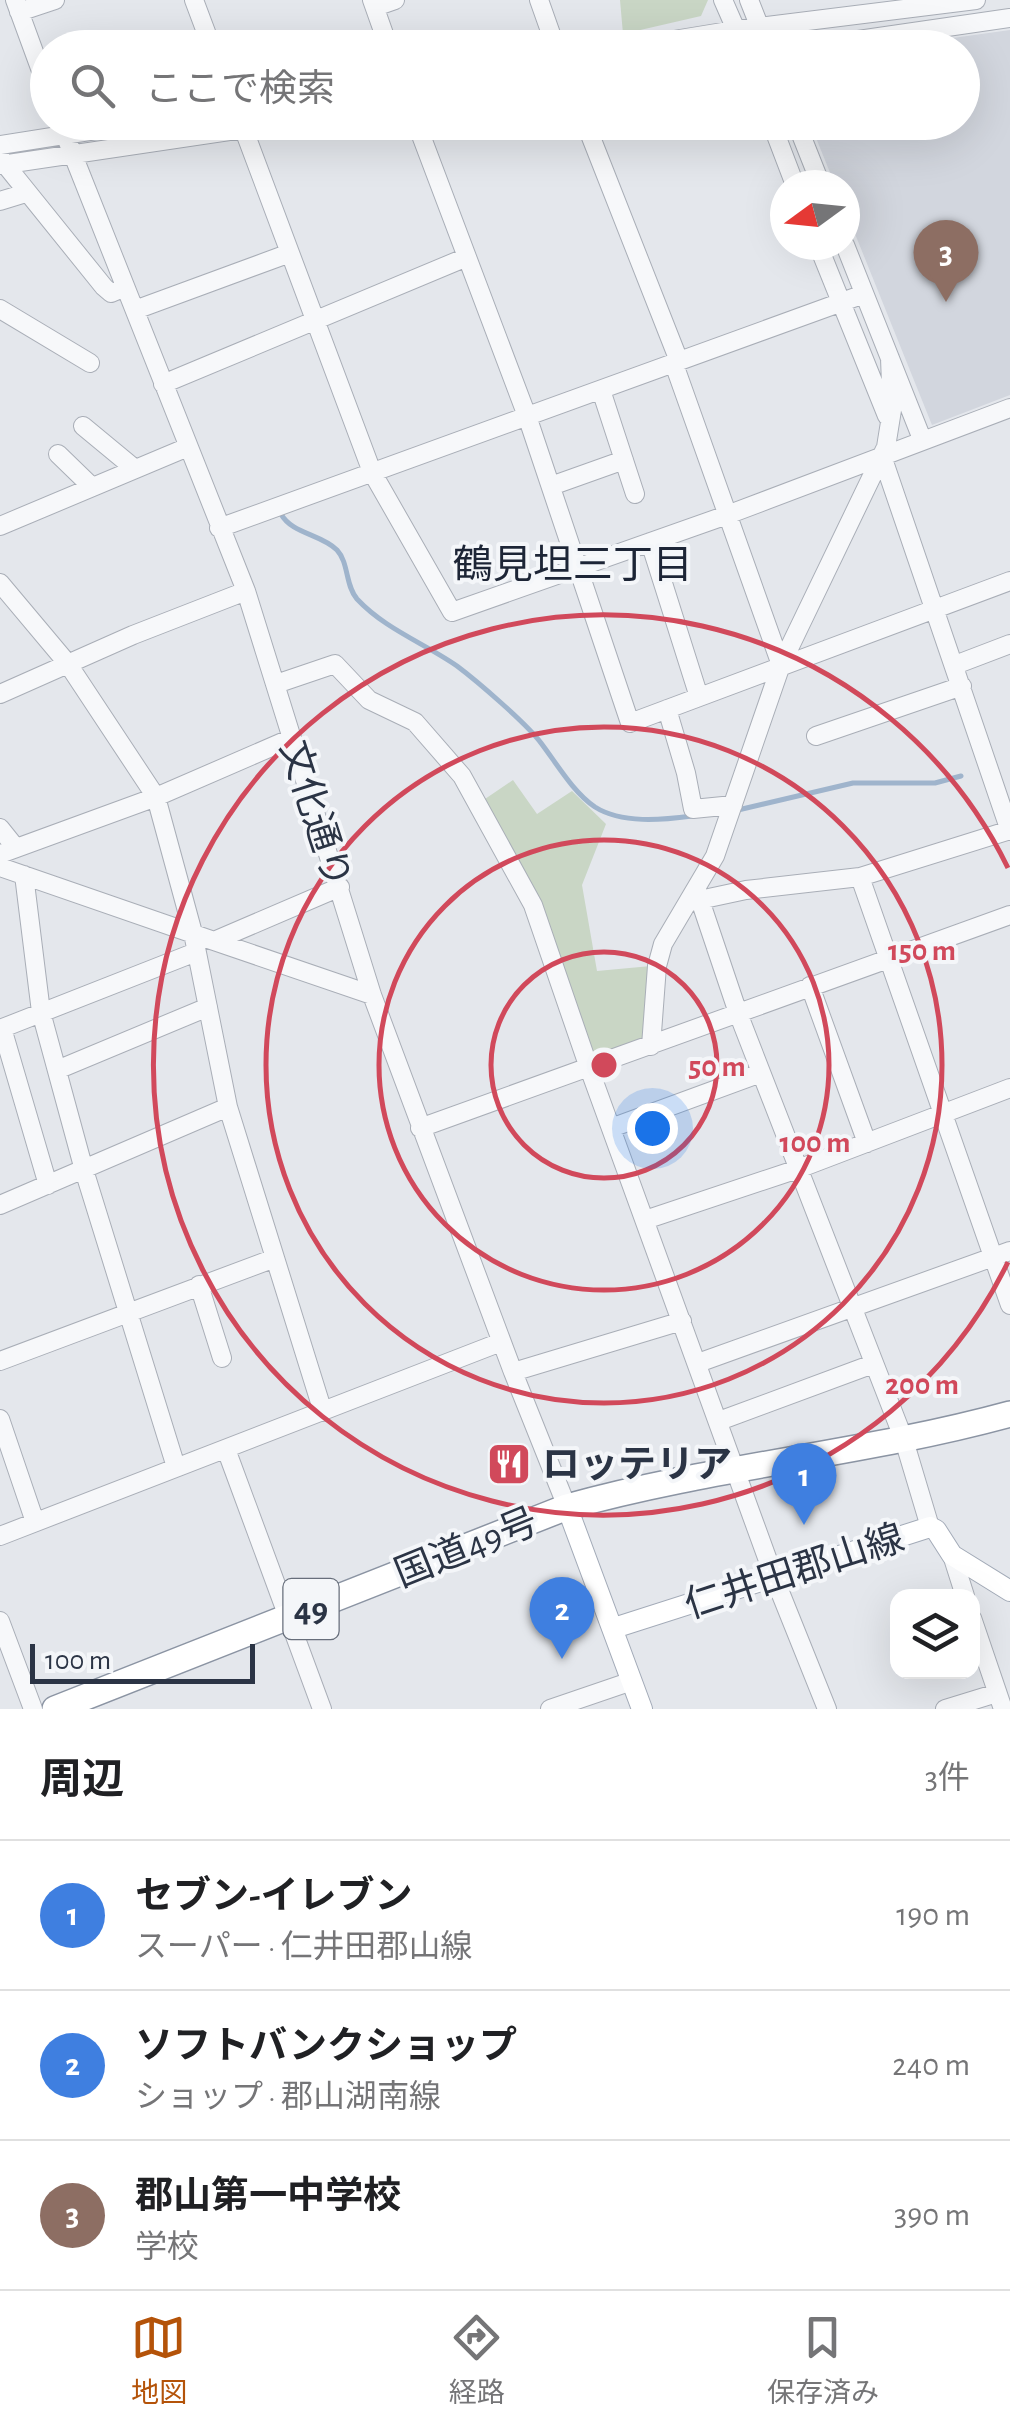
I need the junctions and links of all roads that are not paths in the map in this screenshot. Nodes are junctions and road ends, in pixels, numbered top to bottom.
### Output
1 (55, 0) edge
2 (194, 0) edge
3 (395, 0) edge
4 (539, 0) edge
5 (722, 0) edge
6 (749, 0) edge
7 (976, 0) edge
8 (374, 4) edge
9 (17, 6) edge
10 (896, 6) edge
11 (1010, 18) edge
12 (760, 27) junction
13 (205, 30) edge
14 (383, 30) edge
15 (550, 30) edge
16 (735, 30) joint
17 (761, 30) edge
18 (927, 30) edge
19 (30, 41) edge
20 (38, 140) edge
21 (67, 140) edge
22 (158, 140) edge
23 (247, 140) edge
24 (423, 140) edge
25 (593, 140) edge
26 (778, 140) edge
27 (803, 140) edge
28 (807, 151) junction
29 (73, 154) junction
30 (1, 158) edge
31 (784, 158) junction
32 (788, 170) edge
33 (814, 170) edge
34 (26, 193) junction
35 (0, 201) edge
36 (290, 253) junction
37 (467, 257) junction
38 (824, 260) edge
39 (850, 260) edge
40 (125, 287) junction
41 (864, 294) junction
42 (841, 304) junction
43 (0, 310) edge
44 (135, 310) junction
45 (316, 320) junction
46 (890, 358) junction
47 (90, 362) dead end
48 (676, 362) junction
49 (163, 384) junction
50 (601, 390) junction
51 (1010, 408) edge
52 (526, 416) junction
53 (889, 421) junction
54 (83, 426) dead end
55 (922, 439) junction
56 (188, 447) junction
57 (58, 454) dead end
58 (882, 456) junction
59 (624, 460) junction
60 (134, 469) junction
61 (372, 472) junction
62 (550, 486) junction
63 (92, 487) junction
64 (635, 494) dead end
65 (727, 516) junction
66 (0, 526) edge
67 (220, 528) junction
68 (650, 542) junction
69 (578, 568) junction
70 (1010, 581) edge
71 (0, 584) edge
72 (246, 592) junction
73 (936, 608) junction
74 (1010, 644) edge
75 (68, 664) junction
76 (781, 665) junction
77 (955, 665) junction
78 (276, 684) junction
79 (962, 686) junction
80 (0, 694) edge
81 (699, 696) junction
82 (667, 709) junction
83 (816, 736) dead end
84 (292, 738) junction
85 (156, 796) junction
86 (733, 805) junction
87 (0, 828) edge
88 (1010, 831) edge
89 (8, 851) edge
90 (0, 867) edge
91 (24, 876) junction
92 (860, 877) junction
93 (340, 887) junction
94 (695, 901) junction
95 (1010, 915) edge
96 (214, 941) junction
97 (194, 942) junction
98 (886, 958) junction
99 (810, 986) junction
100 (372, 995) junction
101 (208, 1007) junction
102 (42, 1012) junction
103 (738, 1013) junction
104 (1, 1028) edge
105 (651, 1046) junction
106 (589, 1068) junction
107 (57, 1070) junction
108 (762, 1074) junction
109 (1010, 1088) edge
110 (228, 1107) junction
111 (943, 1114) junction
112 (420, 1128) junction
113 (611, 1128) junction
114 (867, 1143) junction
115 (798, 1169) junction
116 (84, 1170) junction
117 (48, 1186) junction
118 (0, 1205) edge
119 (645, 1220) junction
120 (1002, 1254) edge
121 (275, 1258) junction
122 (199, 1285) junction
123 (1010, 1305) edge
124 (851, 1310) junction
125 (128, 1311) junction
126 (682, 1321) junction
127 (502, 1342) junction
128 (222, 1358) dead end
129 (0, 1360) edge
130 (698, 1363) junction
131 (873, 1364) junction
132 (513, 1372) junction
133 (324, 1412) junction
134 (1010, 1414) edge
135 (0, 1420) edge
136 (719, 1421) junction
137 (904, 1440) junction
138 (226, 1449) junction
139 (176, 1467) junction
140 (738, 1470) junction
141 (568, 1507) junction
142 (35, 1522) junction
143 (930, 1527) junction
144 (0, 1536) edge
145 (952, 1555) junction
146 (774, 1577) junction
147 (963, 1589) edge
148 (1010, 1591) edge
149 (290, 1617) junction
150 (0, 1621) edge
151 (614, 1628) junction
152 (980, 1642) edge
153 (632, 1681) junction
154 (1000, 1701) edge
155 (33, 1709) edge
156 (55, 1709) edge
157 (322, 1709) edge
158 (550, 1709) edge
159 (642, 1709) edge
160 (827, 1709) edge
161 (945, 1709) edge

1 - 9 street
2 - 13 street
3 - 8 street
4 - 15 street
5 - 16 street
6 - 12 street
7 - 10 street
8 - 14 street
9 - 19 street
10 - 12 street
11 - 18 street
12 - 16 street
12 - 17 street
20 - 30 street
21 - 29 street, 文化通り
22 - 29 street
23 - 36 street
24 - 37 street
25 - 48 street
26 - 31 street
27 - 28 street
28 - 31 street
28 - 33 street
29 - 30 street
29 - 40 street, 文化通り
30 - 34 street
31 - 32 street
34 - 35 street
34 - 40 street
36 - 44 street
36 - 45 street
37 - 45 street
37 - 52 street
38 - 42 street
39 - 41 street
40 - 44 street, 文化通り
41 - 42 street
41 - 46 street
42 - 48 street
42 - 53 street
43 - 47 street
44 - 49 street, 文化通り
45 - 49 street
45 - 61 street
46 - 53 street
46 - 55 street
48 - 50 street
48 - 65 street
49 - 56 street, 文化通り
50 - 52 street
50 - 59 street
51 - 55 street
52 - 61 street
52 - 62 street
53 - 58 street
54 - 60 street
55 - 58 street
56 - 60 street
56 - 67 street, 文化通り
57 - 63 street
58 - 65 street
58 - 73 street
58 - 76 street
59 - 62 street
59 - 64 street
60 - 63 street
61 - 67 street
61 - 69 street
62 - 69 street
63 - 66 street
65 - 68 street
65 - 76 street
67 - 72 street, 文化通り
68 - 69 street
68 - 81 street
69 - 82 street
70 - 73 street
71 - 75 street
72 - 75 street
72 - 78 street, 文化通り
73 - 76 street
73 - 77 street
74 - 77 street
75 - 80 street
75 - 85 street
76 - 81 street
76 - 86 street
77 - 79 street
78 - 84 street, 文化通り
78 - 106 street
79 - 83 street
79 - 88 street
81 - 82 street
82 - 86 street
84 - 85 street
84 - 93 street, 文化通り
85 - 89 street
85 - 97 street
86 - 94 street
87 - 89 street
88 - 92 street
90 - 91 street
91 - 97 street
91 - 102 street
92 - 94 street
92 - 98 street
93 - 96 street
93 - 100 street, 文化通り
94 - 103 street
94 - 105 street
95 - 98 street
96 - 97 street
96 - 100 street
97 - 101 street
97 - 102 street
98 - 99 street
98 - 111 street
99 - 103 street
99 - 114 street
100 - 112 street, 文化通り
101 - 107 street
101 - 110 street
102 - 104 street
102 - 107 street
103 - 105 street
103 - 108 street
104 - 117 street
105 - 106 street
106 - 112 street
106 - 113 street
107 - 116 street
108 - 113 street
108 - 115 street
109 - 111 street
110 - 116 street
110 - 121 street
111 - 114 street
111 - 120 street
112 - 127 street, 文化通り
113 - 119 street
114 - 115 street
115 - 119 street
115 - 124 street
116 - 117 street
116 - 125 street
117 - 118 street
119 - 126 street
120 - 123 street
120 - 124 street
121 - 122 street
121 - 133 street
122 - 125 street
122 - 128 street
124 - 130 street
124 - 131 street
125 - 129 street
125 - 139 street
126 - 130 street
126 - 132 street
127 - 132 street, 文化通り
127 - 133 street
130 - 136 street
131 - 136 street
131 - 137 street
132 - 141 street, 文化通り
133 - 138 street
134 - 137 highway, 国道49号 / 49
135 - 142 street
136 - 140 street
137 - 140 highway, 国道49号 / 49
137 - 143 street
138 - 139 street
138 - 149 street
139 - 142 street
140 - 141 highway, 国道49号 / 49
140 - 146 street
141 - 149 highway, 国道49号 / 49
141 - 151 main road
142 - 144 street
143 - 145 main road, 仁井田郡山線
143 - 146 main road, 仁井田郡山線
145 - 147 street
145 - 148 main road, 仁井田郡山線
146 - 151 main road, 仁井田郡山線
146 - 160 street
149 - 156 highway, 国道49号 / 49
149 - 157 street
150 - 155 street
151 - 153 main road
152 - 154 street
153 - 158 street
153 - 159 main road
154 - 161 street

